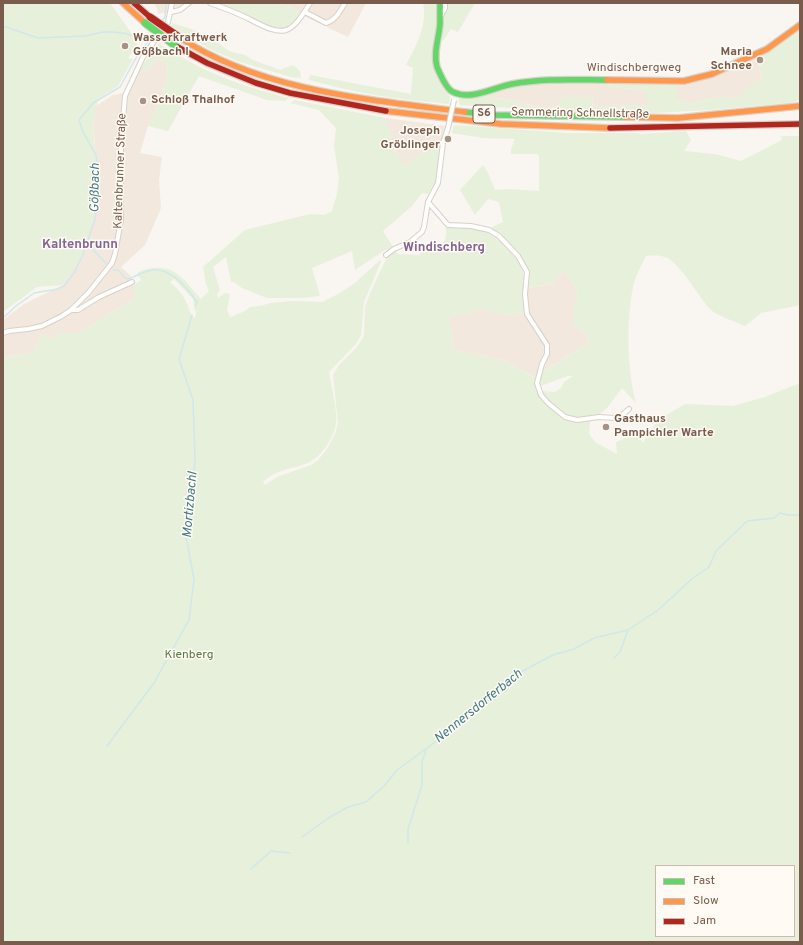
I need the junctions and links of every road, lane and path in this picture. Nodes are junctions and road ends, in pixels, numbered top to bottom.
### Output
1 (123, 3) edge
2 (134, 3) edge
3 (172, 3) edge
4 (189, 3) edge
5 (210, 3) edge
6 (310, 3) edge
7 (345, 3) edge
8 (440, 3) edge
9 (445, 3) edge
10 (170, 12) junction
11 (304, 12) junction
12 (440, 18) junction
13 (147, 20) junction
14 (800, 25) edge
15 (454, 96) junction
16 (800, 106) edge
17 (800, 124) edge
18 (428, 202) junction
19 (386, 255) dead end
20 (132, 282) dead end
21 (71, 310) junction
22 (3, 333) edge
23 (629, 408) dead end

1 - 13 main road, Semmering Schnellstraße / S6
2 - 13 main road, Semmering Schnellstraße / S6
3 - 10 street, Kaltenbrunner Straße
4 - 10 street
5 - 11 street
6 - 11 street
7 - 11 street
8 - 12 main road
9 - 12 street
10 - 21 street, Kaltenbrunner Straße
12 - 15 main road
13 - 16 main road, Semmering Schnellstraße / S6, bridge
13 - 17 main road, Semmering Schnellstraße / S6, bridge
14 - 15 main road, Windischbergweg
15 - 18 street, bridge
18 - 19 street
18 - 23 street
20 - 21 street
21 - 22 street, Kaltenbrunner Straße

